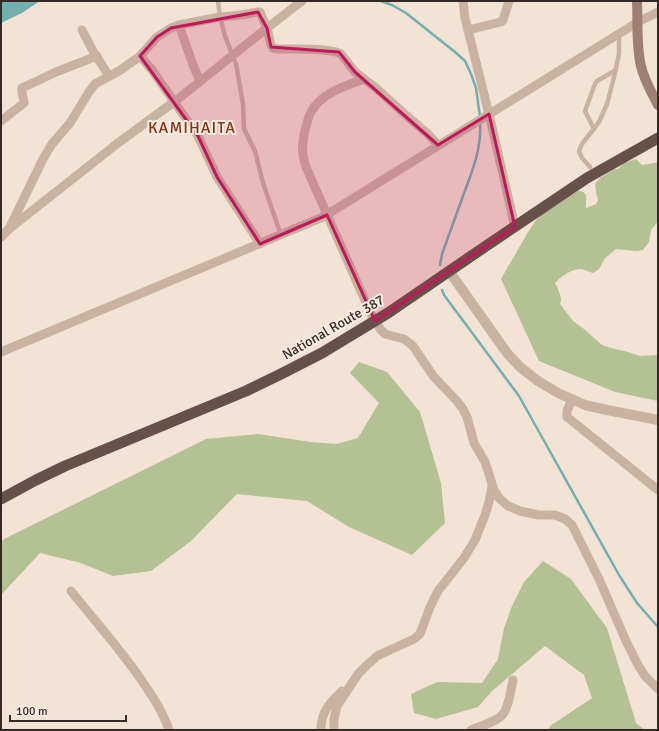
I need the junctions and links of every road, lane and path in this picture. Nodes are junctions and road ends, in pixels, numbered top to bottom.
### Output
1 (218, 1) edge
2 (302, 1) edge
3 (463, 1) edge
4 (508, 1) edge
5 (637, 1) edge
6 (658, 12) edge
7 (220, 17) junction
8 (638, 22) junction
9 (179, 25) junction
10 (267, 28) junction
11 (82, 30) dead end
12 (468, 30) junction
13 (619, 33) junction
14 (232, 55) junction
15 (96, 56) junction
16 (140, 56) junction
17 (616, 70) junction
18 (109, 76) junction
19 (364, 79) junction
20 (200, 81) junction
21 (175, 101) junction
22 (658, 106) edge
23 (489, 114) junction
24 (1, 121) edge
25 (594, 129) junction
26 (658, 138) edge
27 (438, 145) junction
28 (590, 167) dead end
29 (327, 215) junction
30 (515, 227) junction
31 (9, 229) junction
32 (281, 235) junction
33 (1, 237) edge
34 (260, 244) junction
35 (449, 271) junction
36 (375, 321) junction
37 (1, 351) edge
38 (572, 399) junction
39 (658, 420) edge
40 (492, 486) junction
41 (658, 490) edge
42 (1, 499) edge
43 (72, 591) dead end
44 (358, 674) junction
45 (513, 680) dead end
46 (657, 685) edge
47 (169, 730) edge
48 (321, 730) edge
49 (334, 730) edge
50 (471, 730) edge

1 - 7 lane
2 - 10 street
3 - 12 street
4 - 12 street
5 - 8 main road
6 - 8 street
7 - 9 street
7 - 10 street
7 - 14 lane
8 - 13 street
8 - 22 main road
9 - 16 street
9 - 20 street
10 - 14 street
10 - 19 street
11 - 15 street
12 - 23 street
13 - 17 lane
13 - 23 street
14 - 20 street
14 - 32 lane
15 - 18 street
15 - 24 street
16 - 18 street
16 - 21 street
17 - 25 lane
17 - 25 lane
18 - 31 street
19 - 27 street
19 - 29 street
20 - 21 street
21 - 31 street
21 - 34 street
23 - 27 street
23 - 30 street
25 - 28 lane
26 - 30 highway, National Route 387
27 - 29 street
29 - 32 street
29 - 36 street
30 - 35 highway, National Route 387
31 - 33 street
32 - 34 street
34 - 37 street
35 - 36 highway, National Route 387
35 - 38 street
36 - 40 street
36 - 42 highway, National Route 387
38 - 39 street
38 - 41 street
40 - 44 street
40 - 46 street
43 - 47 street
44 - 48 street
44 - 49 street
45 - 50 street

